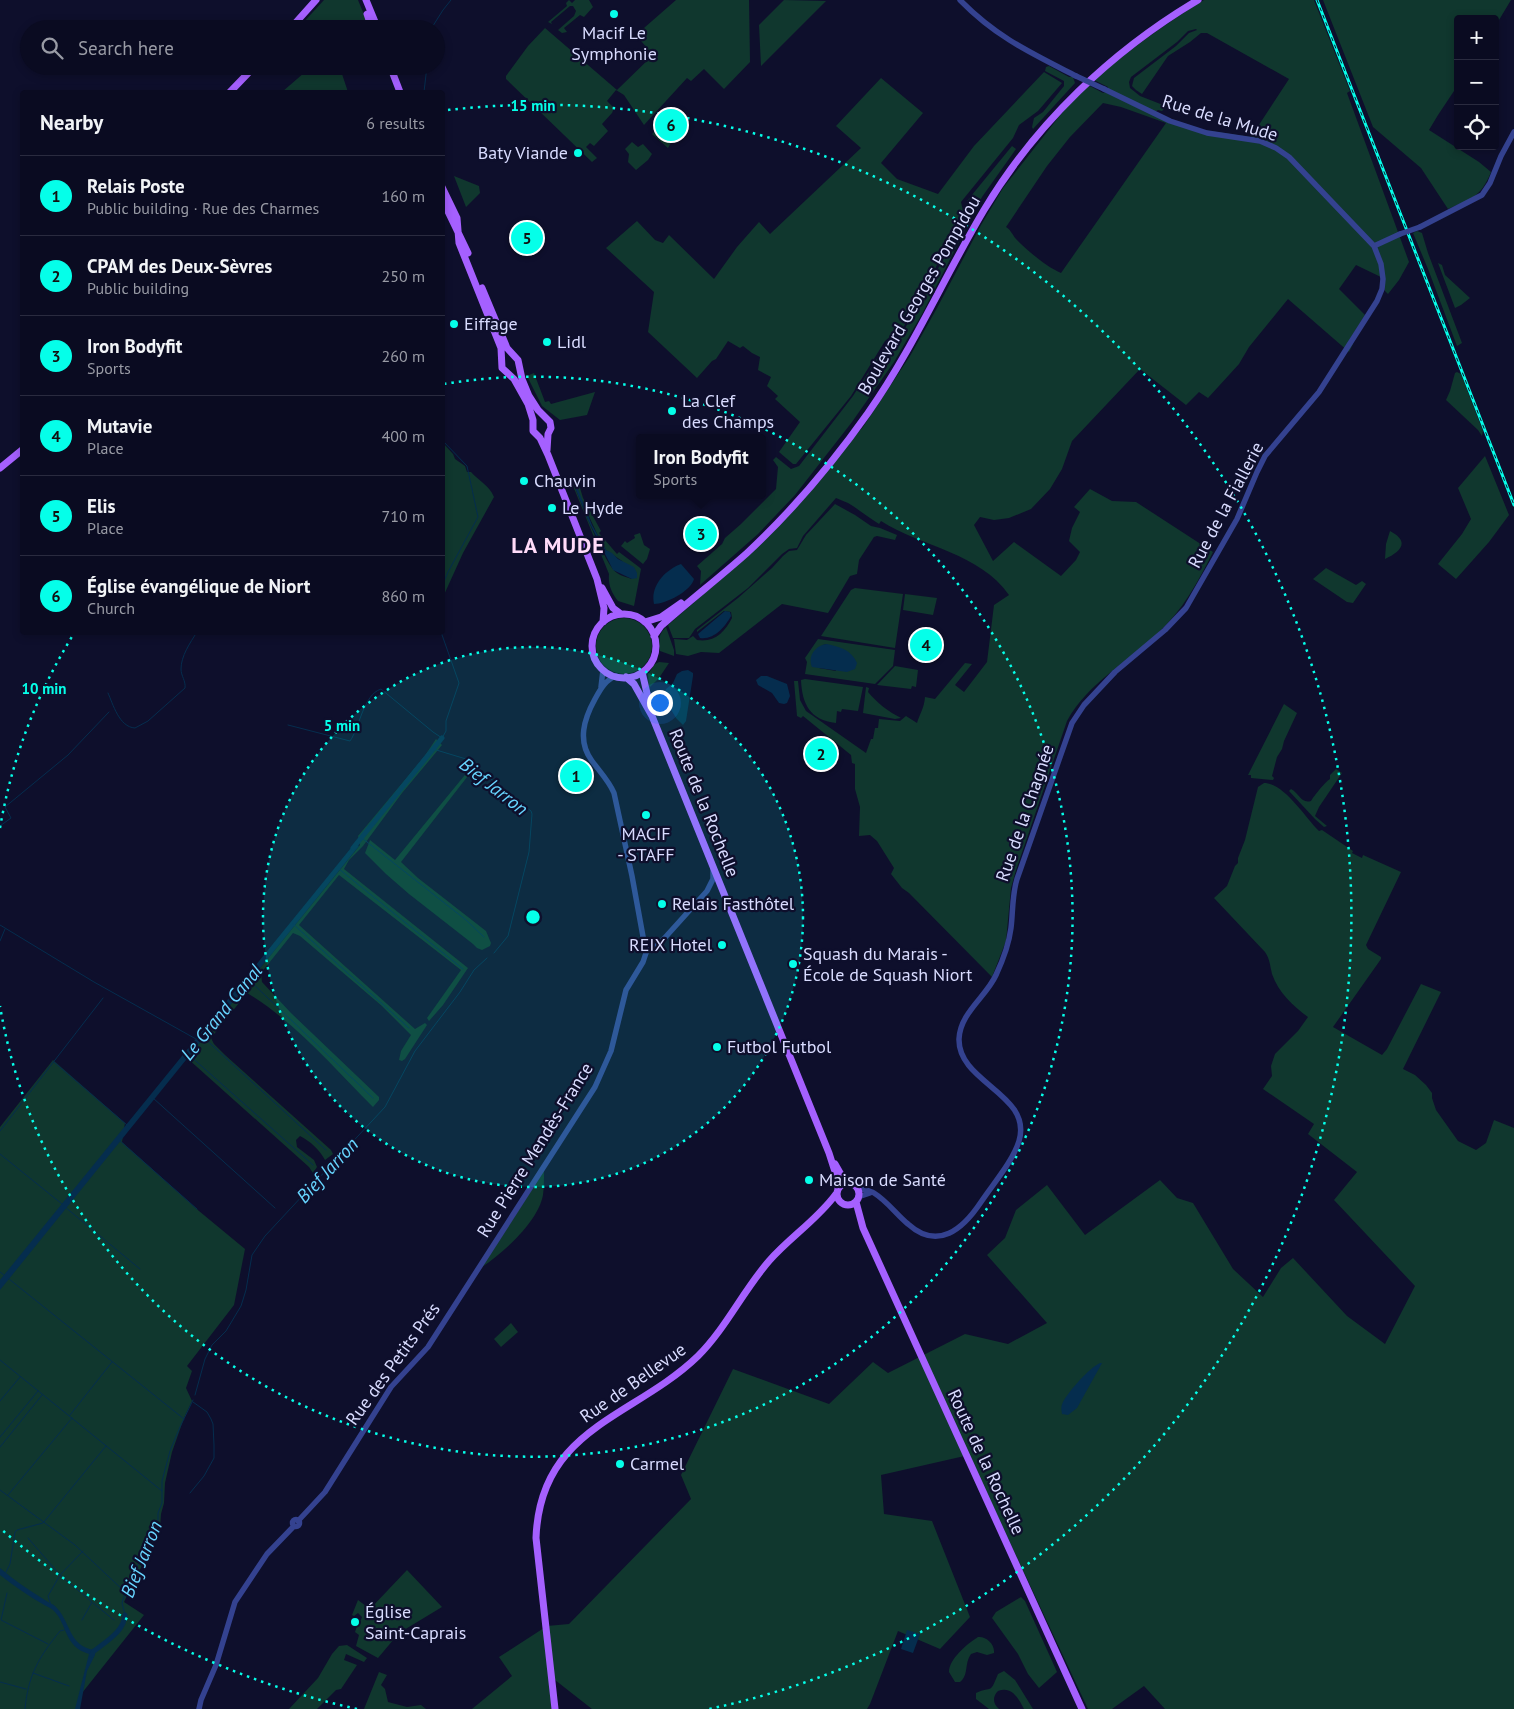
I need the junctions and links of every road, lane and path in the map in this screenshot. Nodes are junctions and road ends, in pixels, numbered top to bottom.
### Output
1 (316, 0) edge
2 (361, 0) edge
3 (366, 0) edge
4 (960, 0) edge
5 (1192, 0) edge
6 (1198, 0) edge
7 (298, 20) edge
8 (369, 20) edge
9 (374, 20) edge
10 (246, 75) edge
11 (393, 75) edge
12 (232, 90) edge
13 (399, 90) edge
14 (1514, 132) edge
15 (445, 193) edge
16 (445, 205) edge
17 (457, 228) junction
18 (1374, 246) junction
19 (512, 355) junction
20 (502, 359) junction
21 (549, 433) junction
22 (538, 436) junction
23 (20, 452) edge
24 (548, 455) junction
25 (0, 468) edge
26 (597, 579) junction
27 (621, 614) junction
28 (603, 622) junction
29 (645, 622) junction
30 (654, 636) junction
31 (603, 670) junction
32 (642, 672) junction
33 (616, 676) junction
34 (626, 678) junction
35 (1105, 682) joint
36 (600, 690) junction
37 (652, 716) junction
38 (713, 867) junction
39 (646, 948) junction
40 (828, 1153) junction
41 (849, 1183) junction
42 (856, 1187) junction
43 (837, 1192) junction
44 (872, 1192) junction
45 (857, 1200) junction
46 (844, 1205) junction
47 (823, 1210) junction
48 (863, 1228) junction
49 (475, 1272) joint
50 (200, 1709) edge
51 (555, 1709) edge
52 (1082, 1709) edge

1 - 7 main road
2 - 8 main road
3 - 9 main road
4 - 18 street, Rue de la Mude, bridge
5 - 29 main road, Boulevard Georges Pompidou
6 - 30 main road, Boulevard Georges Pompidou
10 - 12 main road
11 - 13 main road
14 - 18 street, bridge
15 - 17 main road
16 - 17 main road
17 - 19 main road
17 - 20 main road
18 - 35 street, Rue de la Fiallerie
19 - 20 main road
19 - 21 main road
20 - 22 main road
21 - 22 main road
21 - 24 main road
22 - 24 main road
23 - 25 main road
24 - 26 main road
26 - 27 main road
26 - 28 main road
27 - 28 main road
27 - 29 main road
28 - 31 main road
29 - 30 main road
30 - 32 main road
31 - 33 main road
31 - 36 street
32 - 34 main road
32 - 37 main road, Route de la Rochelle
33 - 34 main road
33 - 36 street
34 - 37 main road, Route de la Rochelle
35 - 44 street, Rue de la Chagnée
36 - 39 street
37 - 38 main road, Route de la Rochelle
38 - 39 street
38 - 40 main road, Route de la Rochelle
39 - 49 street, Rue Pierre Mendès-France
40 - 41 main road, Route de la Rochelle
40 - 43 main road, Route de la Rochelle
41 - 42 main road
41 - 43 main road
42 - 44 street, Rue de la Chagnée
42 - 45 main road
43 - 46 main road
43 - 47 main road, Rue de Bellevue
44 - 45 street
45 - 46 main road
45 - 48 main road
46 - 47 main road, Rue de Bellevue
46 - 48 main road
47 - 51 main road, Rue de Bellevue
48 - 52 main road, Route de la Rochelle
49 - 50 street, Rue des Petits Prés

